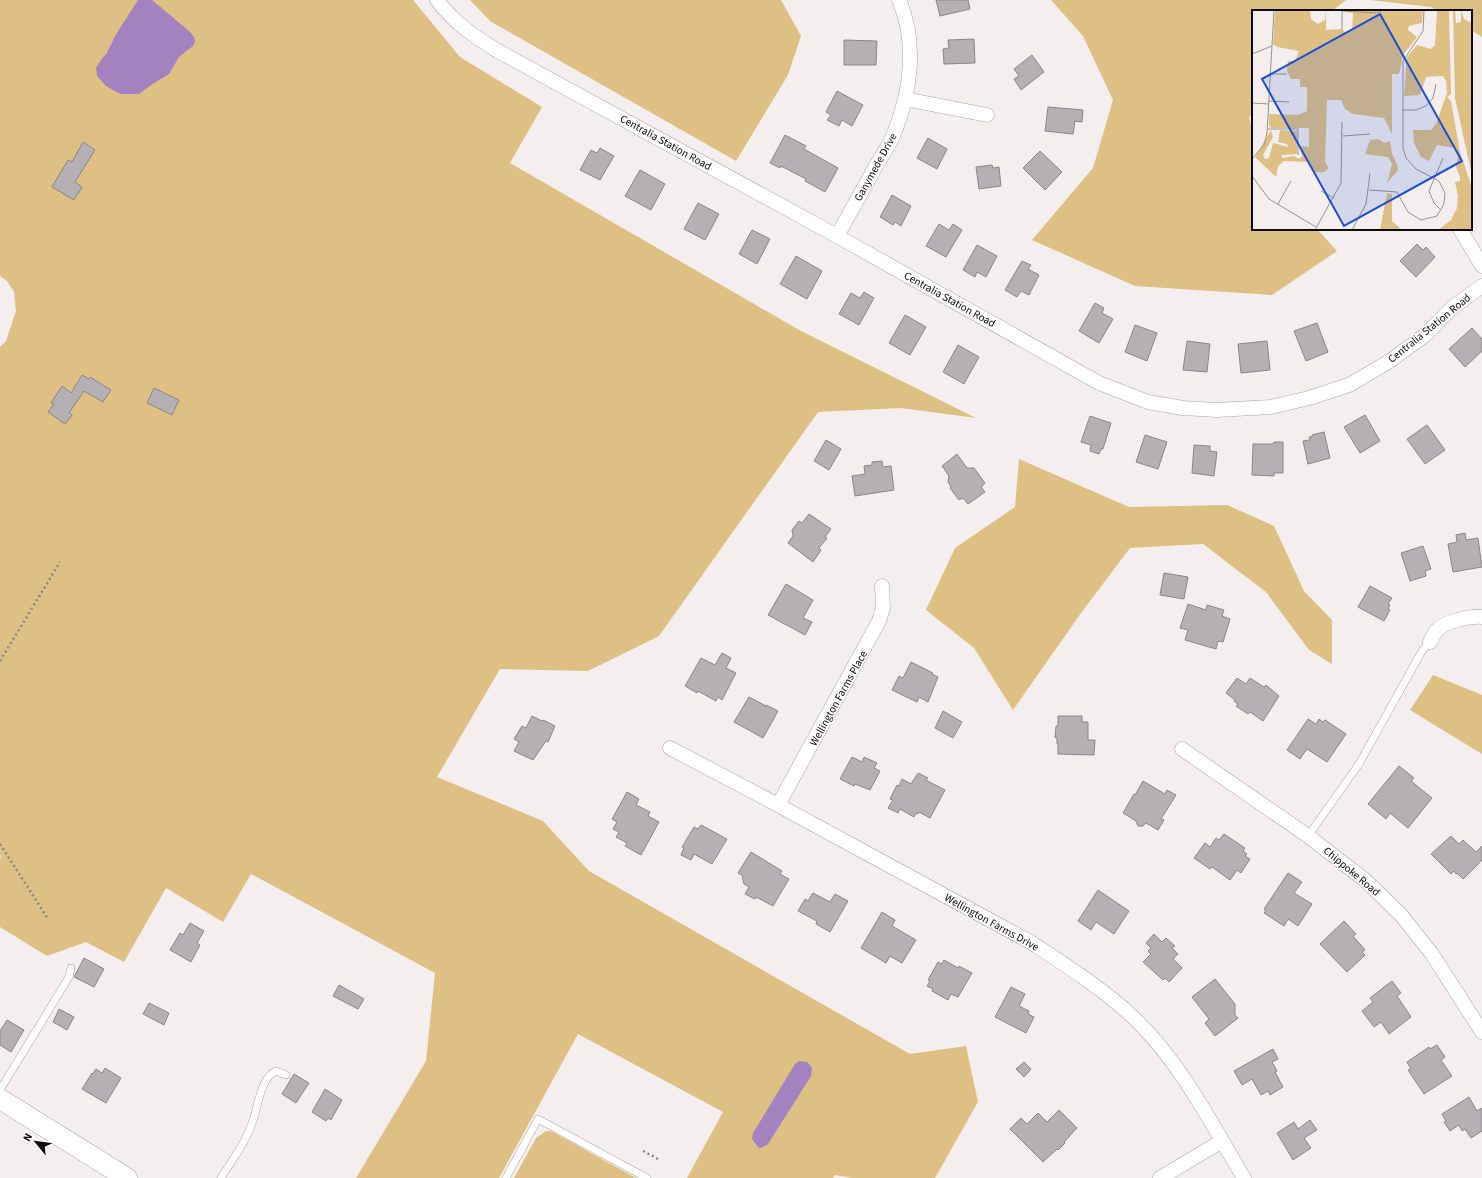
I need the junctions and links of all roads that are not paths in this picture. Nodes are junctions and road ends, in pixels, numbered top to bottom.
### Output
1 (437, 0) edge
2 (899, 0) edge
3 (905, 99) junction
4 (987, 115) dead end
5 (1461, 230) edge
6 (837, 236) junction
7 (1482, 266) edge
8 (1482, 286) edge
9 (882, 586) dead end
10 (1482, 617) edge
11 (1430, 642) joint
12 (670, 748) dead end
13 (1182, 749) dead end
14 (778, 805) junction
15 (1308, 836) junction
16 (71, 968) dead end
17 (1482, 1032) edge
18 (286, 1075) dead end
19 (0, 1090) edge
20 (0, 1099) edge
21 (1222, 1141) junction
22 (127, 1178) edge
23 (221, 1178) edge
24 (506, 1178) edge
25 (647, 1178) edge
26 (1160, 1178) edge
27 (1244, 1178) edge

1 - 6 street, Centralia Station Road
2 - 3 street, Ganymede Drive
3 - 4 street
3 - 6 street, Ganymede Drive
5 - 7 street
6 - 8 street, Centralia Station Road
9 - 14 street, Wellington Farms Place
10 - 11 street
11 - 15 lane
12 - 14 street, Wellington Farms Drive
13 - 15 street, Chippoke Road
14 - 21 street, Wellington Farms Drive
15 - 17 street, Chippoke Road
16 - 19 lane
18 - 23 lane
20 - 22 street
21 - 26 street
21 - 27 street, Wellington Farms Drive
24 - 25 lane

